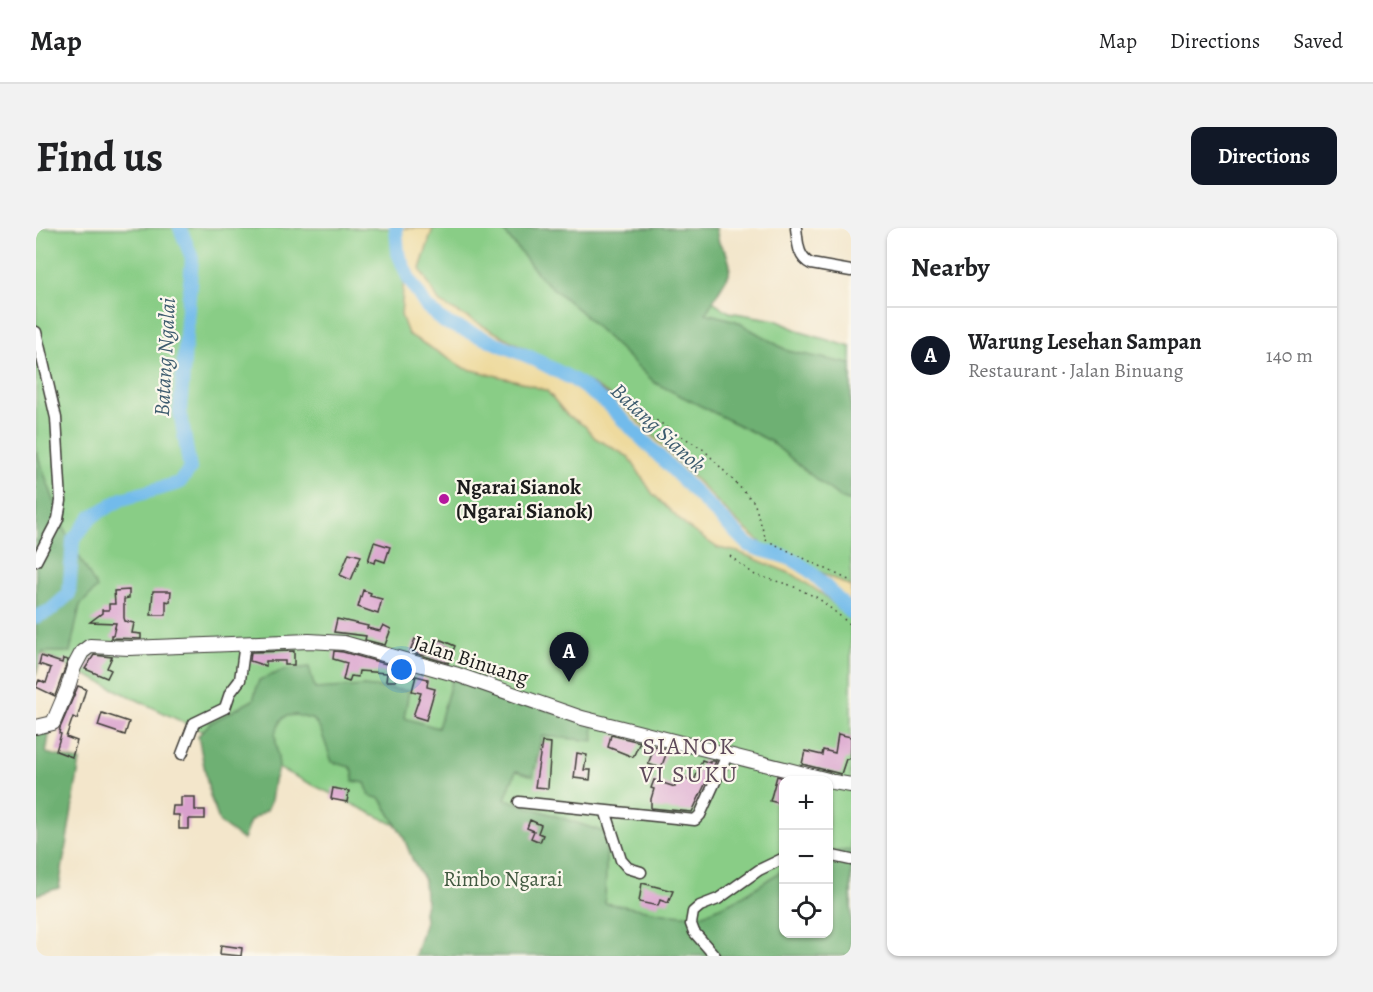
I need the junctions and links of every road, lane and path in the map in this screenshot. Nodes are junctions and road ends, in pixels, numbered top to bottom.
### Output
1 (795, 228) edge
2 (851, 271) edge
3 (36, 332) edge
4 (641, 411) dead end
5 (730, 556) dead end
6 (36, 561) edge
7 (851, 581) edge
8 (851, 625) edge
9 (245, 643) junction
10 (36, 727) edge
11 (182, 754) dead end
12 (727, 755) junction
13 (809, 776) edge
14 (833, 782) edge
15 (851, 785) edge
16 (519, 802) dead end
17 (606, 813) junction
18 (833, 856) edge
19 (779, 860) edge
20 (851, 860) edge
21 (641, 872) dead end
22 (715, 956) edge

1 - 2 street
3 - 6 street
4 - 7 path
5 - 8 path
9 - 10 main road, Jalan Binuang
9 - 11 street
9 - 12 main road, Jalan Binuang
12 - 13 main road, Jalan Binuang
12 - 17 street
14 - 15 main road, Jalan Binuang
16 - 17 street
17 - 21 street
18 - 20 street
19 - 22 street

